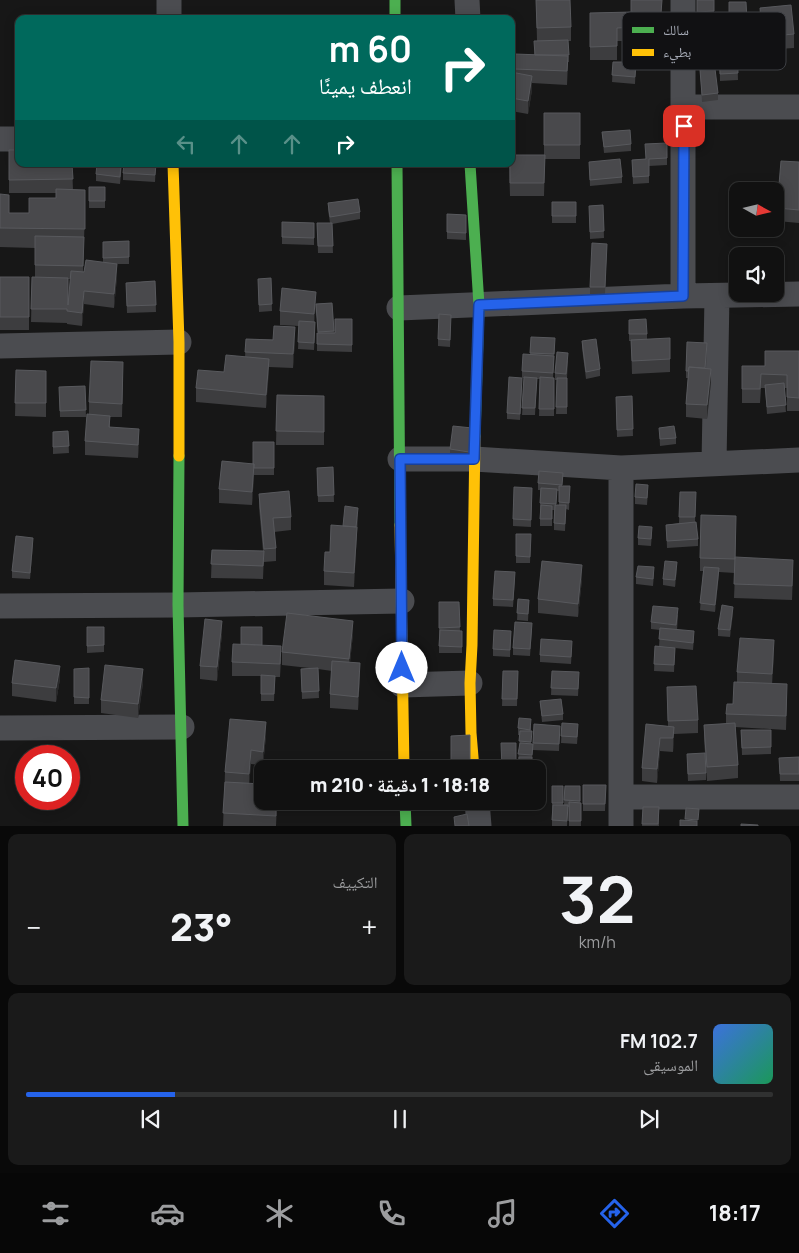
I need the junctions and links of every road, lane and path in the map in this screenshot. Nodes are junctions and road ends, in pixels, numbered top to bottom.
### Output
1 (169, 0) edge
2 (395, 0) edge
3 (468, 0) edge
4 (169, 15) edge
5 (395, 15) edge
6 (468, 15) edge
7 (684, 70) edge
8 (684, 107) junction
9 (799, 107) edge
10 (0, 139) edge
11 (15, 139) edge
12 (173, 167) edge
13 (397, 167) edge
14 (470, 167) edge
15 (799, 294) edge
16 (683, 296) junction
17 (717, 296) junction
18 (479, 305) junction
19 (399, 308) junction
20 (179, 342) junction
21 (0, 346) edge
22 (400, 459) junction
23 (474, 459) junction
24 (799, 460) edge
25 (714, 463) junction
26 (622, 468) junction
27 (402, 601) junction
28 (178, 605) junction
29 (0, 606) edge
30 (470, 683) junction
31 (402, 685) junction
32 (182, 727) junction
33 (0, 728) edge
34 (404, 760) edge
35 (473, 760) edge
36 (621, 797) junction
37 (799, 797) edge
38 (405, 810) edge
39 (478, 810) edge
40 (183, 826) edge
41 (406, 826) edge
42 (479, 826) edge
43 (621, 826) edge

1 - 4 street
2 - 5 street
3 - 6 street
7 - 8 street
8 - 9 street
8 - 16 street
10 - 11 street
12 - 20 street
13 - 19 street
14 - 18 street
15 - 17 street
16 - 17 street
16 - 18 street
17 - 25 street
18 - 19 street
18 - 23 street
19 - 22 street
20 - 21 street
20 - 28 street
22 - 23 street
22 - 27 street
23 - 26 street
23 - 30 street
24 - 25 street
25 - 26 street
26 - 36 street
27 - 28 street
27 - 31 street
28 - 29 street
28 - 32 street
30 - 31 street
30 - 35 street
31 - 34 street
32 - 33 street
32 - 40 street
36 - 37 street
36 - 43 street
38 - 41 street
39 - 42 street

